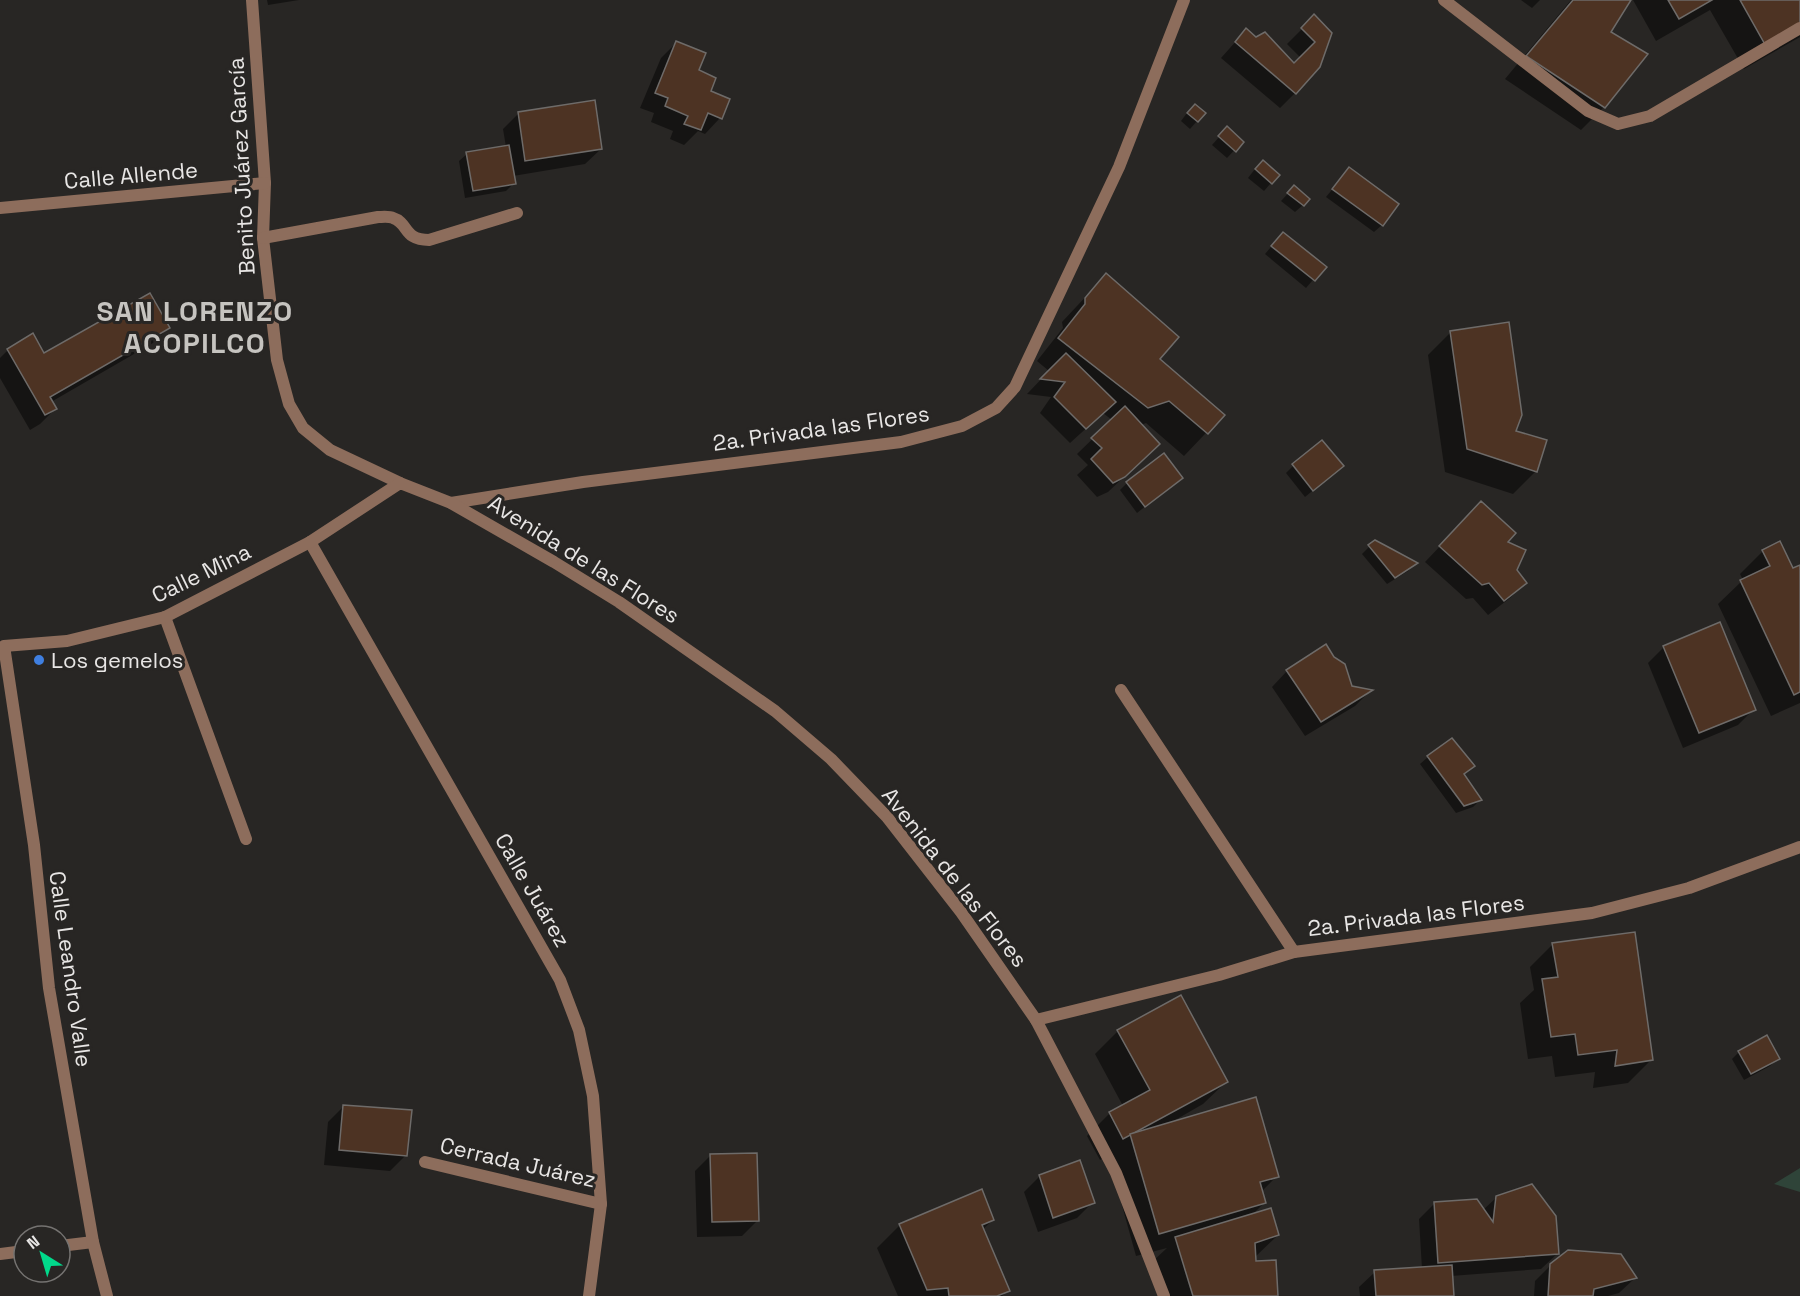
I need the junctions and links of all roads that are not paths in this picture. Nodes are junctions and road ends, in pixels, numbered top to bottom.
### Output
1 (252, 0) edge
2 (1184, 0) edge
3 (1444, 0) edge
4 (1800, 28) edge
5 (265, 183) junction
6 (0, 208) edge
7 (517, 213) dead end
8 (263, 238) junction
9 (400, 483) junction
10 (451, 503) junction
11 (310, 542) junction
12 (165, 616) junction
13 (2, 646) edge
14 (1121, 690) dead end
15 (246, 839) dead end
16 (1800, 847) edge
17 (1294, 952) junction
18 (1036, 1020) junction
19 (425, 1162) dead end
20 (601, 1203) junction
21 (93, 1242) junction
22 (72, 1245) edge
23 (107, 1296) edge
24 (589, 1296) edge
25 (1164, 1296) edge

1 - 5 street, Benito Juárez García
2 - 10 street, 2a. Privada las Flores
3 - 4 street
5 - 6 street, Calle Allende
5 - 8 street, Benito Juárez García
7 - 8 street
8 - 9 street, Benito Juárez García
9 - 10 street, Avenida de las Flores
9 - 11 street, Calle Mina
10 - 18 street, Avenida de las Flores
11 - 12 street, Calle Mina
11 - 20 street, Calle Juárez
12 - 13 street, Calle Mina
12 - 15 street
13 - 21 street, Calle Leandro Valle
14 - 17 street
16 - 17 street, 2a. Privada las Flores
17 - 18 street, 2a. Privada las Flores
18 - 25 street, Avenida de las Flores
19 - 20 street, Cerrada Juárez
20 - 24 street, Calle Juárez
21 - 22 street
21 - 23 street, Calle Leandro Valle

